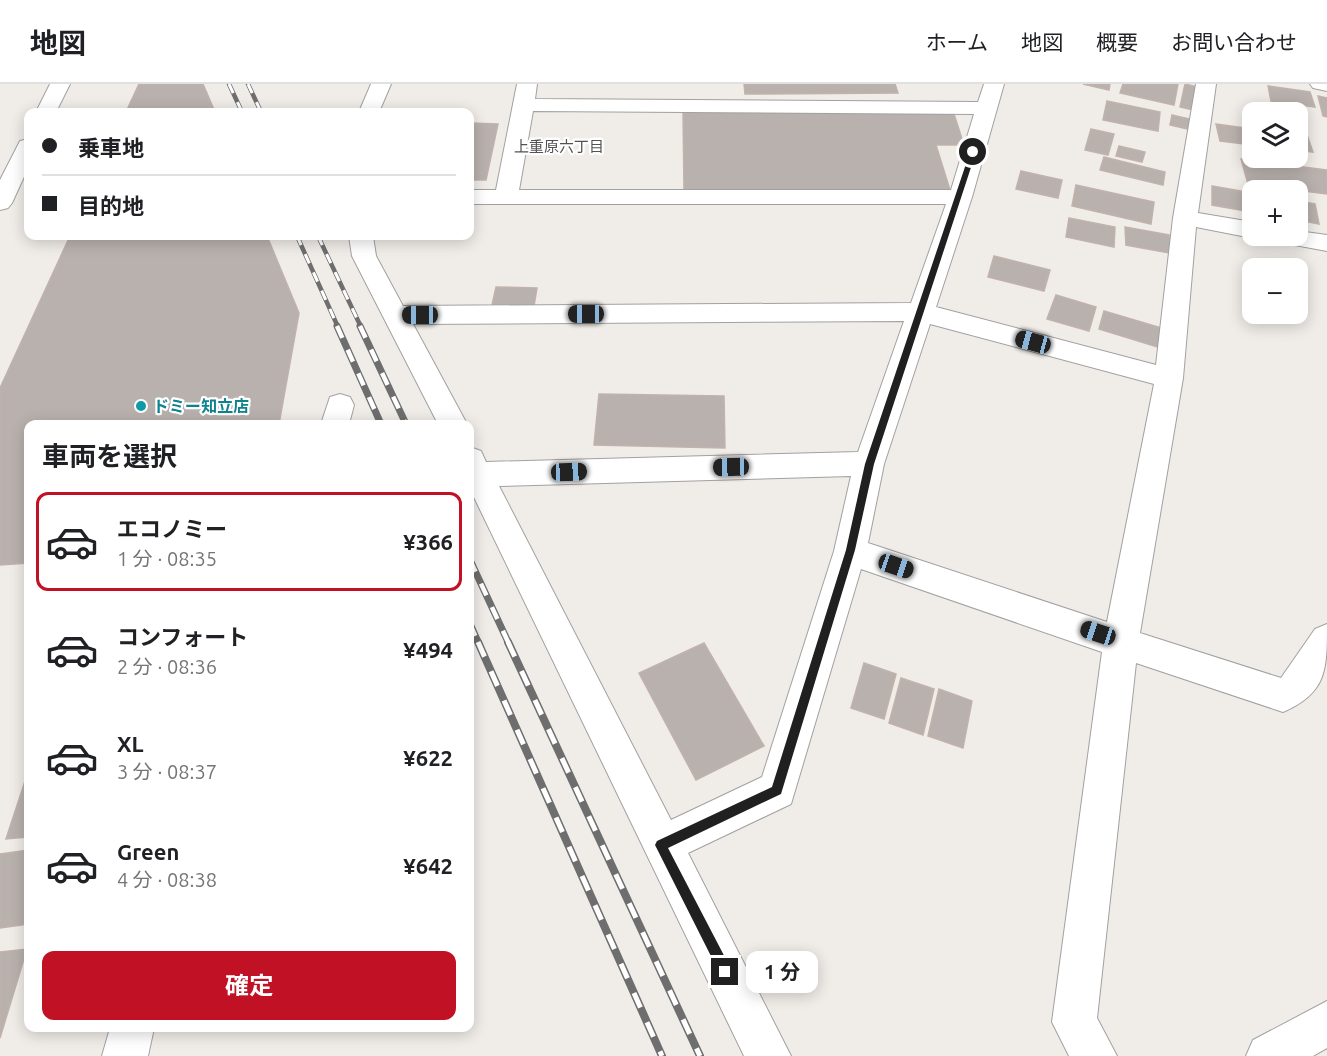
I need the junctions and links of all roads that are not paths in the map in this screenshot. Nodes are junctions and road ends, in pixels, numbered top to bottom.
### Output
1 (60, 84) edge
2 (381, 84) edge
3 (1206, 84) edge
4 (1320, 84) edge
5 (1327, 85) edge
6 (525, 95) edge
7 (990, 96) edge
8 (48, 108) edge
9 (371, 108) edge
10 (24, 154) edge
11 (474, 197) edge
12 (506, 197) junction
13 (960, 197) junction
14 (0, 203) edge
15 (1185, 218) junction
16 (1242, 228) edge
17 (362, 240) edge
18 (1308, 240) edge
19 (1327, 243) edge
20 (919, 312) junction
21 (396, 315) junction
22 (1169, 378) junction
23 (450, 420) edge
24 (870, 464) junction
25 (474, 467) edge
26 (474, 469) edge
27 (850, 550) junction
28 (1327, 640) edge
29 (1120, 641) junction
30 (661, 845) junction
31 (1327, 1023) edge
32 (131, 1032) edge
33 (124, 1056) edge
34 (768, 1056) edge
35 (1094, 1056) edge
36 (1269, 1056) edge

1 - 8 street
2 - 9 street
3 - 15 street
4 - 5 street
6 - 7 street
6 - 12 street
7 - 13 street
10 - 14 street
11 - 12 street
12 - 13 street
13 - 20 street
15 - 16 street
15 - 22 street
17 - 21 street
18 - 19 street
20 - 21 street
20 - 22 street
20 - 24 street
21 - 23 street
22 - 29 street
24 - 25 street
24 - 27 street
26 - 30 street
27 - 29 street
27 - 30 street
28 - 29 street
29 - 35 street
30 - 34 street
31 - 36 street
32 - 33 street

